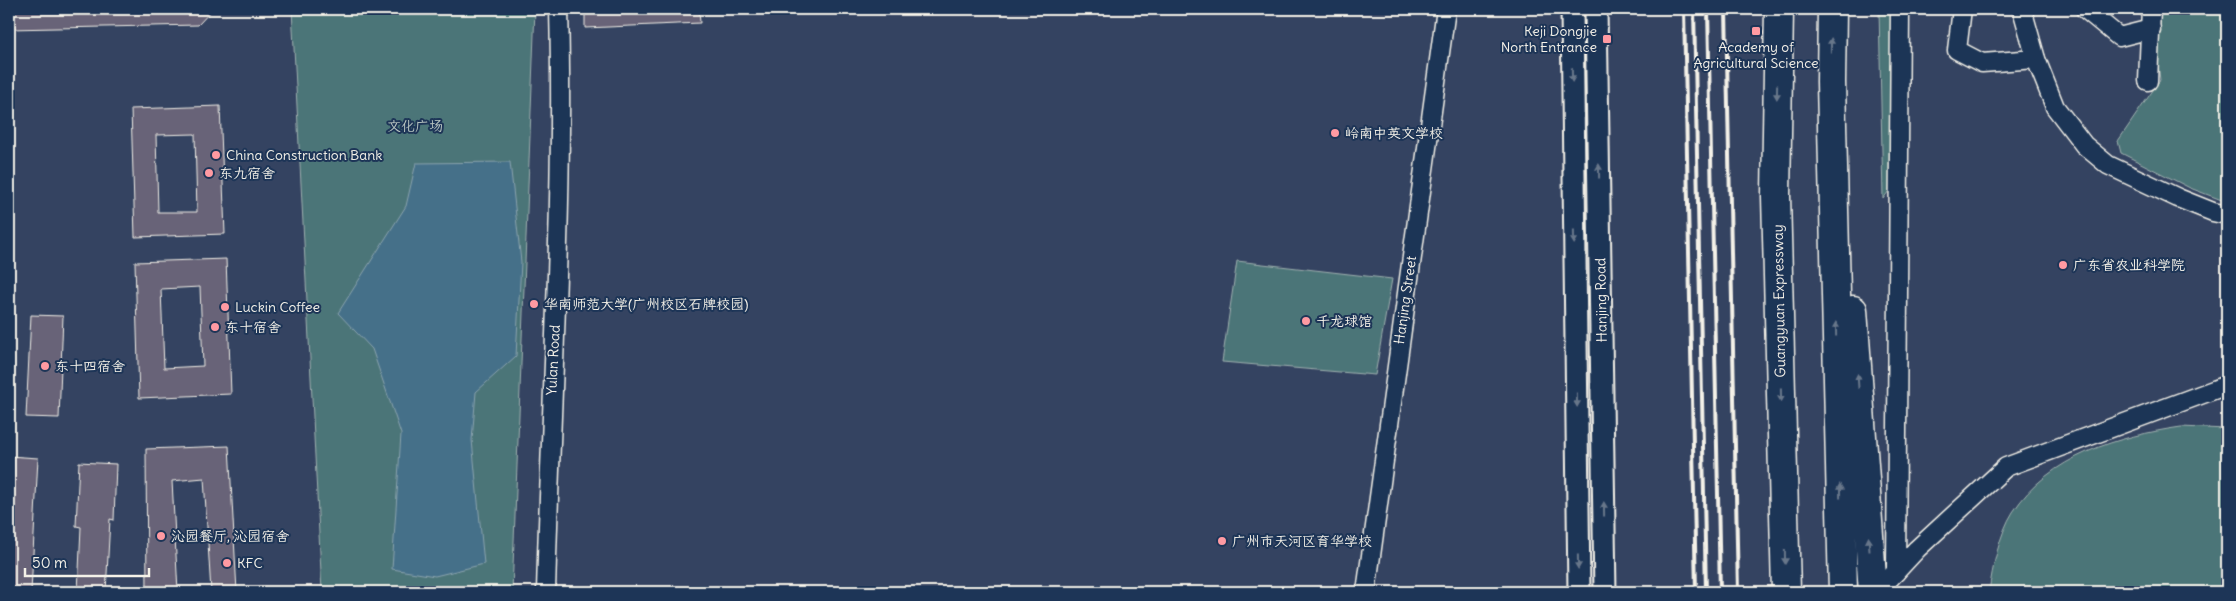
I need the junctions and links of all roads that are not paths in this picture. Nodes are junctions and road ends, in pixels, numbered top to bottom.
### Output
1 (559, 9) edge
2 (1446, 9) edge
3 (1572, 9) edge
4 (1596, 9) edge
5 (1779, 9) edge
6 (1832, 9) edge
7 (1900, 9) edge
8 (1962, 9) edge
9 (2022, 9) edge
10 (2085, 9) edge
11 (2152, 9) edge
12 (2150, 29) junction
13 (2036, 59) junction
14 (2148, 81) dead end
15 (1831, 82) junction
16 (2227, 215) edge
17 (2227, 385) edge
18 (1896, 572) junction
19 (546, 592) edge
20 (1366, 592) edge
21 (1579, 592) edge
22 (1606, 592) edge
23 (1786, 592) edge
24 (1842, 592) edge
25 (1873, 592) edge
26 (1877, 592) edge

1 - 19 street, Yulan Road
2 - 20 street, Hanjing Street
3 -> 21 street, Hanjing Road
22 -> 4 street, Hanjing Road
5 -> 23 highway, Guangyuan Expressway
15 -> 6 highway
7 - 18 street
8 - 13 street
9 - 13 street
10 - 12 street
11 - 12 street
12 - 14 street
13 - 16 street
24 -> 15 highway
25 -> 15 highway
17 - 18 street
18 - 26 street

